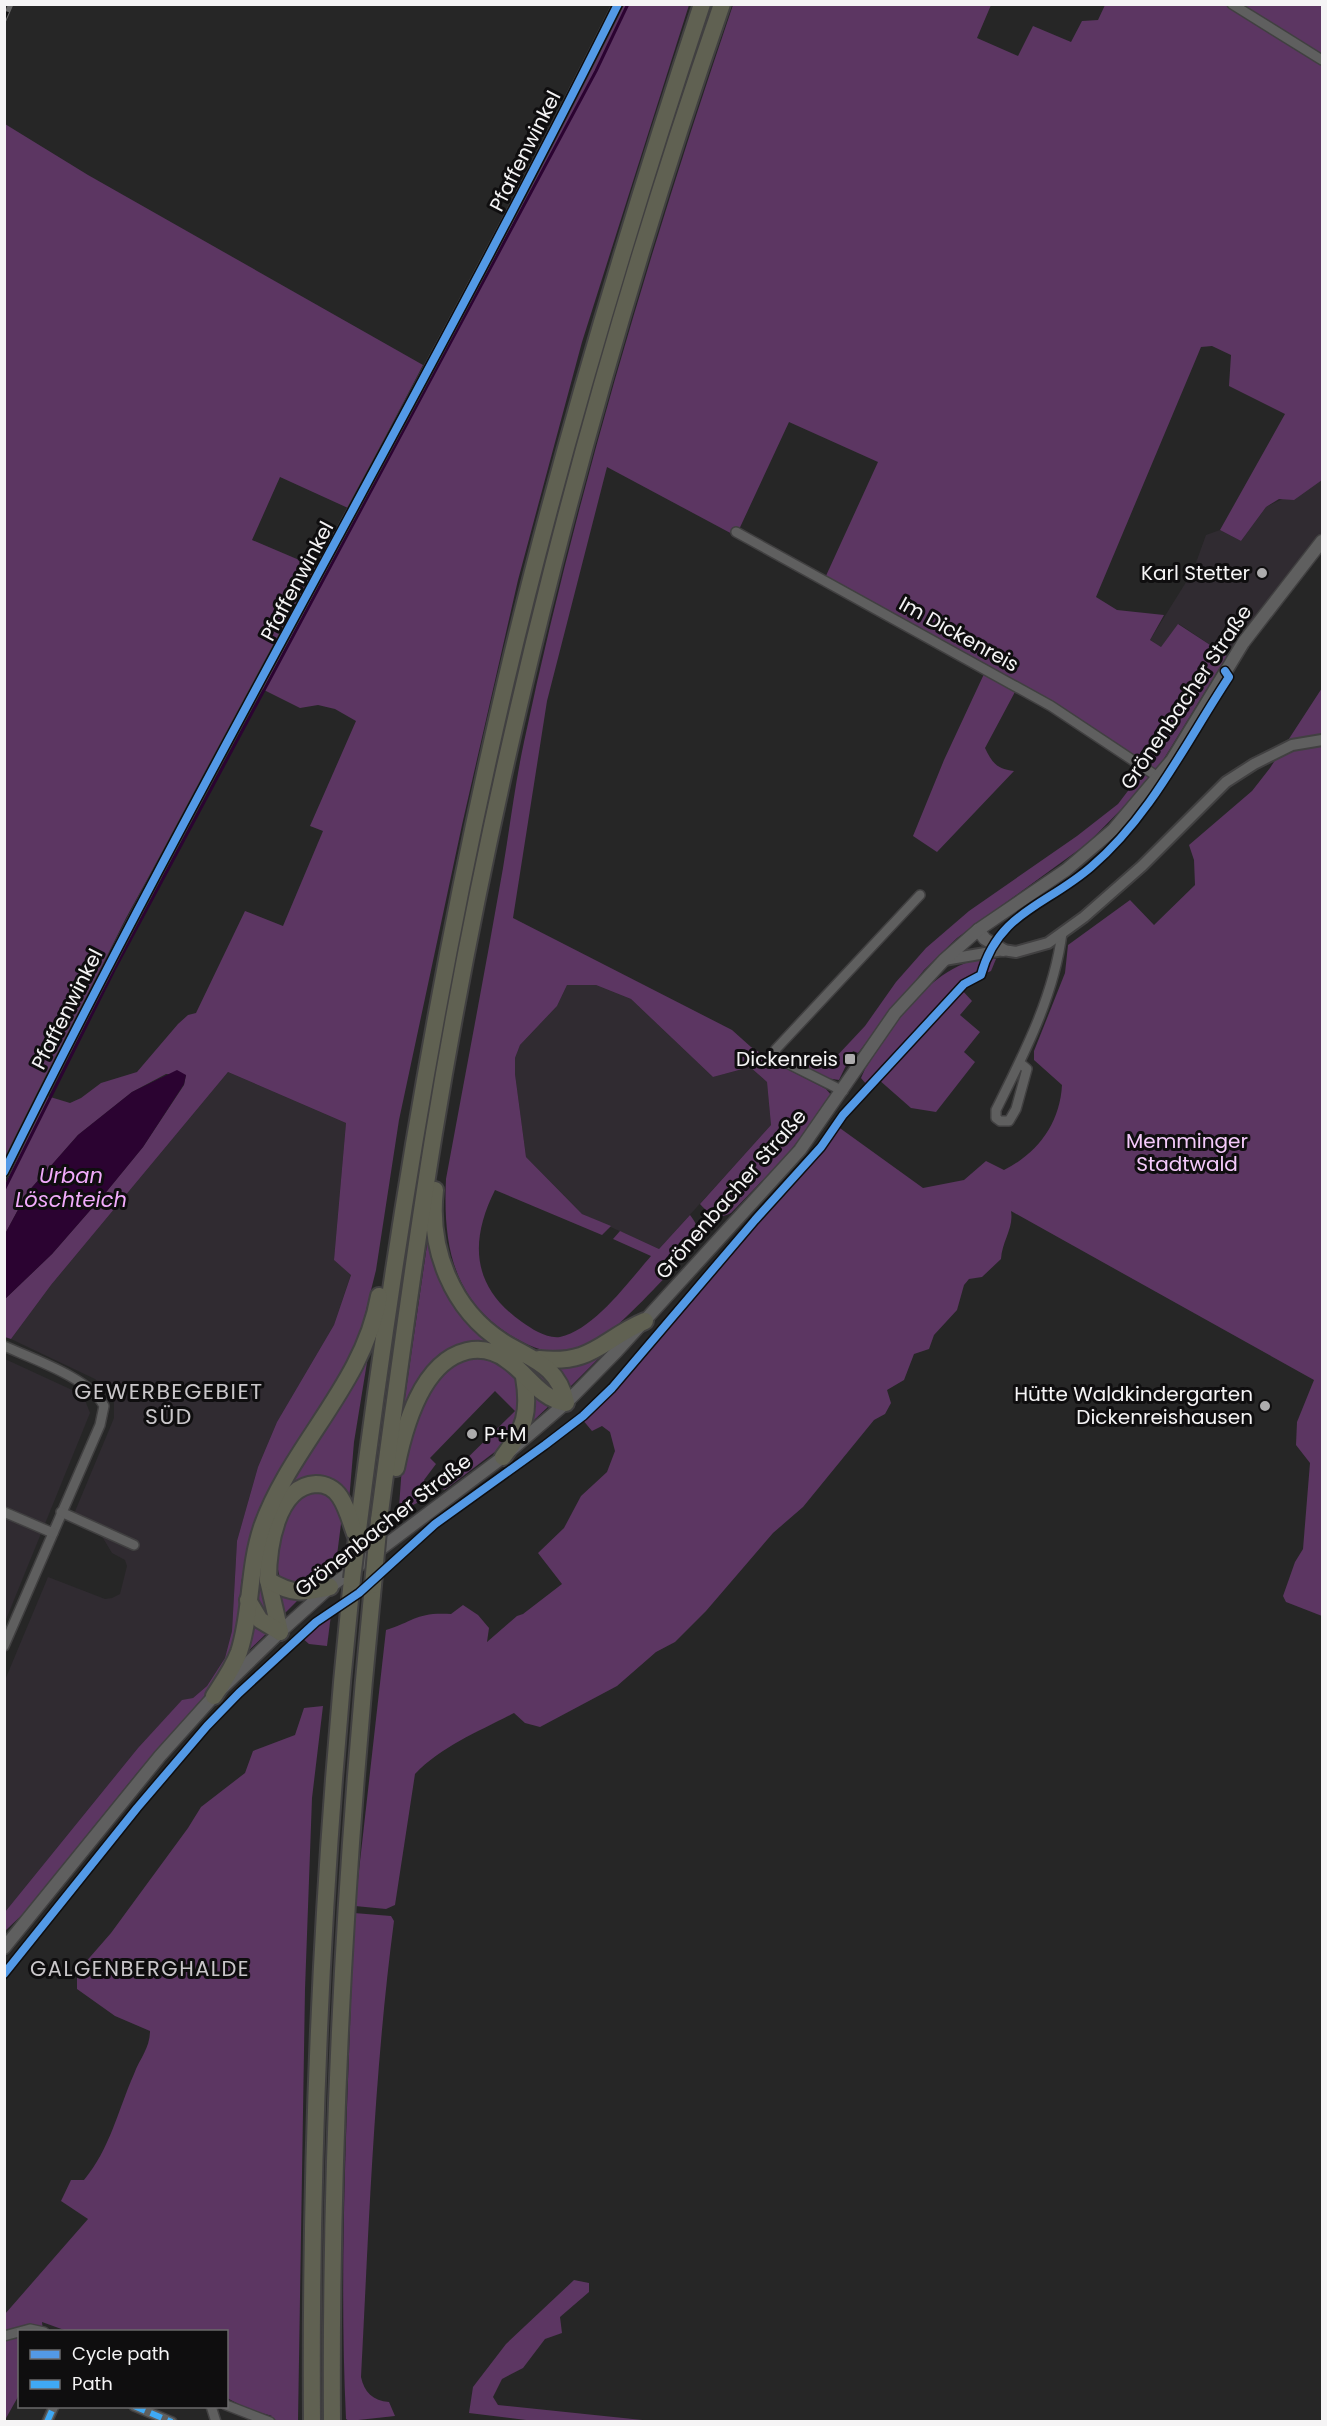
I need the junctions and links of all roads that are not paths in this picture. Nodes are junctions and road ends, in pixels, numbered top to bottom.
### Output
1 (618, 4) edge
2 (702, 4) edge
3 (722, 4) edge
4 (1232, 4) edge
5 (1323, 60) edge
6 (736, 532) dead end
7 (1323, 541) edge
8 (1323, 740) edge
9 (1158, 777) junction
10 (920, 895) dead end
11 (978, 930) junction
12 (1062, 933) junction
13 (1003, 950) junction
14 (944, 960) junction
15 (1020, 1063) junction
16 (843, 1091) junction
17 (435, 1131) junction
18 (4, 1172) edge
19 (398, 1243) junction
20 (645, 1321) junction
21 (4, 1346) edge
22 (538, 1359) junction
23 (524, 1377) junction
24 (566, 1403) junction
25 (503, 1457) junction
26 (4, 1512) edge
27 (62, 1512) junction
28 (379, 1520) junction
29 (52, 1533) junction
30 (357, 1538) junction
31 (134, 1545) dead end
32 (268, 1580) junction
33 (330, 1587) junction
34 (248, 1600) junction
35 (280, 1632) junction
36 (4, 1646) edge
37 (214, 1696) junction
38 (4, 1948) edge
39 (18, 2331) edge
40 (4, 2336) edge
41 (228, 2406) edge
42 (139, 2408) edge
43 (332, 2420) edge
44 (172, 2421) edge
45 (270, 2421) edge
46 (312, 2421) edge

1 - 18 street, Pfaffenwinkel
2 - 19 highway
3 - 17 highway
4 - 5 street
6 - 9 street, Im Dickenreis
7 - 9 main road, Grönenbacher Straße
8 - 12 street
9 - 11 main road, Grönenbacher Straße
10 - 16 street
11 - 13 main road
11 - 14 main road, Grönenbacher Straße
12 - 13 street
12 - 15 street
13 - 14 street
14 - 16 main road, Grönenbacher Straße
15 - 15 street
16 - 20 main road, Grönenbacher Straße
17 - 22 highway
17 - 28 highway
19 - 30 highway
19 - 34 highway
20 - 22 highway
20 - 24 main road, Grönenbacher Straße
21 - 27 street
22 - 24 highway
23 - 24 highway
23 - 25 highway
23 - 28 highway
24 - 25 main road, Grönenbacher Straße
25 - 33 main road, Grönenbacher Straße
26 - 29 street
27 - 29 street
27 - 31 street
28 - 43 highway, bridge
29 - 36 street
30 - 32 highway
30 - 46 highway, bridge
32 - 33 highway
32 - 35 highway
33 - 35 main road, Grönenbacher Straße
34 - 35 highway
34 - 37 highway
35 - 37 main road, Grönenbacher Straße
37 - 38 main road, Grönenbacher Straße
39 - 40 street
41 - 45 street
42 - 44 street

